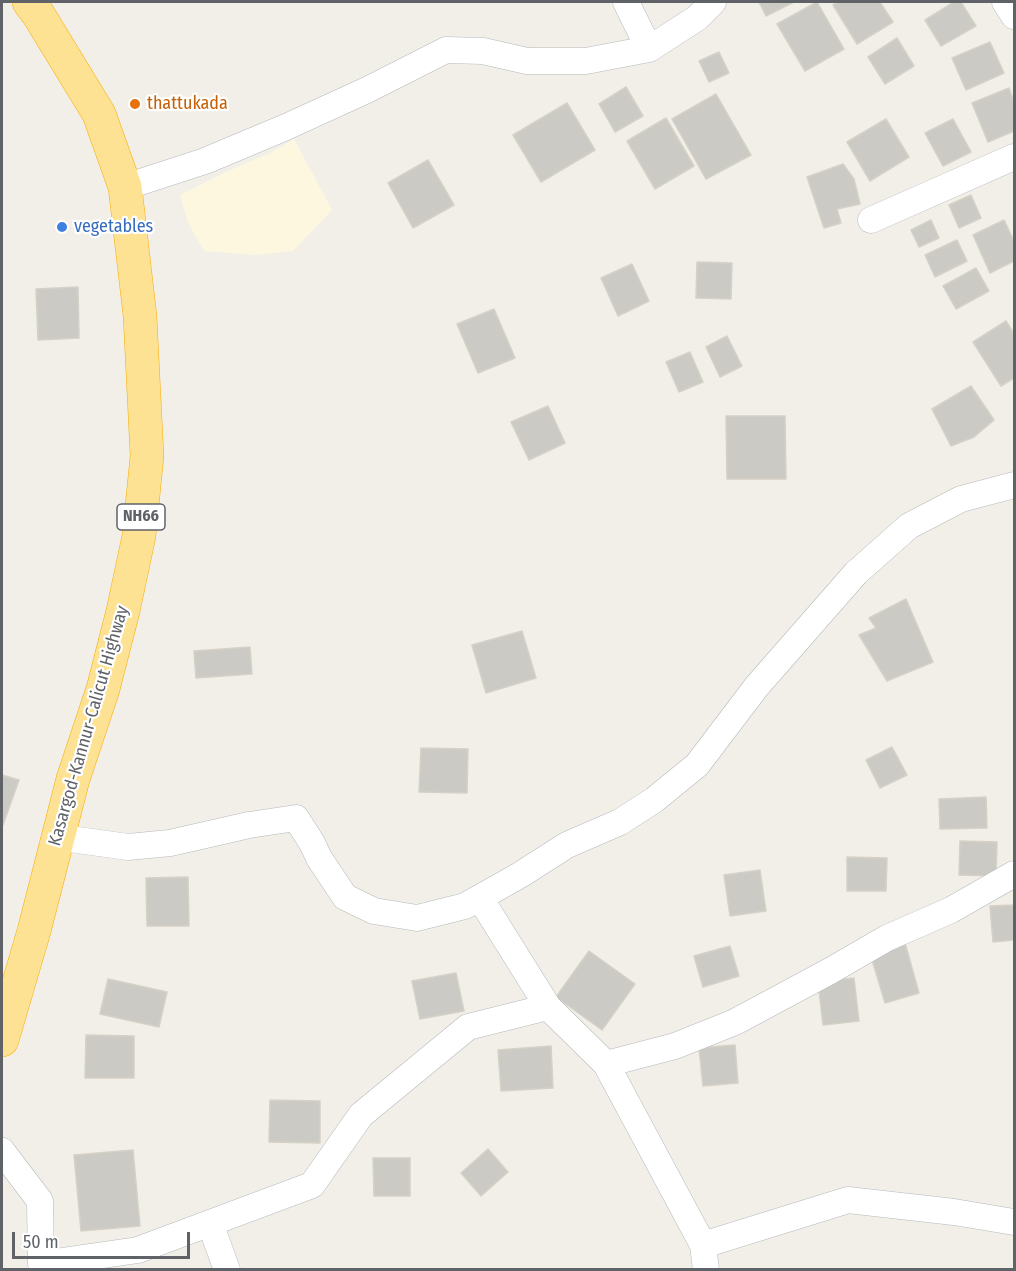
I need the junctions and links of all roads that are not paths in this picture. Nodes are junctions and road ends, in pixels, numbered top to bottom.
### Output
1 (29, 2) edge
2 (626, 2) edge
3 (713, 2) edge
4 (1005, 2) edge
5 (1014, 16) edge
6 (649, 49) junction
7 (1014, 157) edge
8 (125, 187) junction
9 (871, 220) dead end
10 (1014, 485) edge
11 (56, 837) junction
12 (1014, 874) edge
13 (480, 898) junction
14 (11, 976) edge
15 (548, 1007) junction
16 (2, 1040) edge
17 (606, 1064) junction
18 (2, 1151) edge
19 (1014, 1222) edge
20 (210, 1223) junction
21 (704, 1257) edge
22 (41, 1267) edge
23 (227, 1269) edge

1 - 8 highway, Kasargod-Kannur-Calicut Highway / NH66
2 - 6 street
3 - 6 street
4 - 5 street
6 - 8 street
7 - 9 street
8 - 11 highway, Kasargod-Kannur-Calicut Highway / NH66
10 - 13 street
11 - 13 street
11 - 14 highway, Kasargod-Kannur-Calicut Highway / NH66
12 - 17 street
13 - 15 street
14 - 16 highway, Kasargod-Kannur-Calicut Highway / NH66
15 - 17 street
15 - 20 street
17 - 21 street
18 - 22 street
19 - 21 street
20 - 22 street
20 - 23 street

